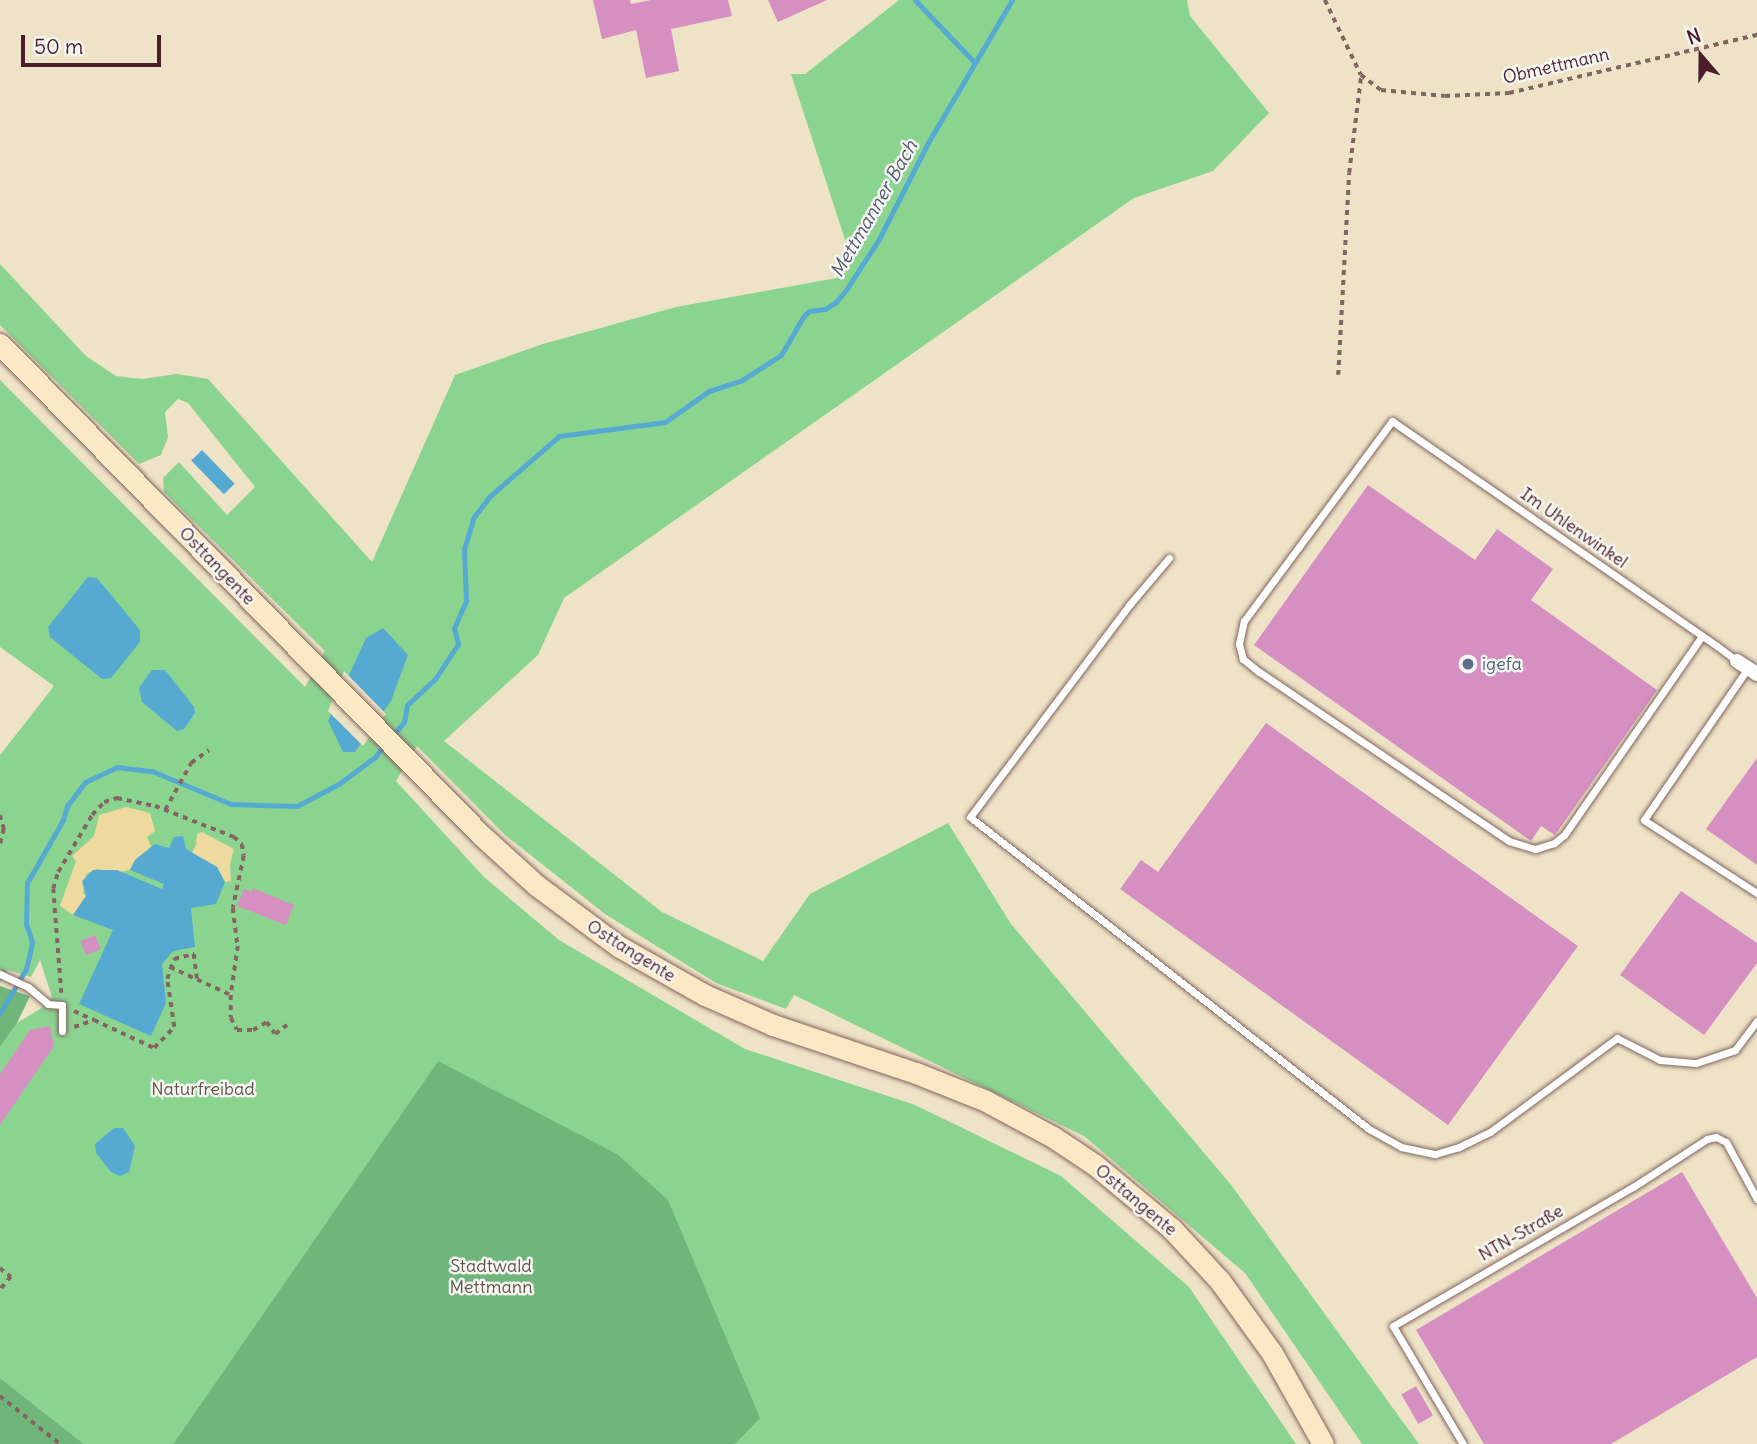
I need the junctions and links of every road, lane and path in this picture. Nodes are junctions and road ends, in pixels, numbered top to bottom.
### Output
1 (1325, 0) edge
2 (1757, 35) edge
3 (1361, 75) junction
4 (0, 344) edge
5 (1338, 374) dead end
6 (1169, 558) dead end
7 (1702, 636) junction
8 (1751, 669) edge
9 (209, 750) dead end
10 (165, 810) junction
11 (0, 816) edge
12 (0, 845) edge
13 (1757, 893) edge
14 (170, 967) junction
15 (0, 974) edge
16 (197, 979) junction
17 (230, 995) junction
18 (62, 1005) junction
19 (94, 1020) junction
20 (1757, 1021) edge
21 (287, 1025) dead end
22 (62, 1031) joint
23 (1757, 1199) edge
24 (0, 1268) edge
25 (0, 1290) edge
26 (0, 1396) edge
27 (60, 1444) edge
28 (1323, 1444) edge
29 (1463, 1444) edge

1 - 3 path
2 - 3 path, Obmettmann
3 - 5 path
4 - 28 main road, Osttangente
6 - 20 lane
7 - 7 lane, Im Uhlenwinkel
7 - 8 lane, Im Uhlenwinkel
8 - 13 lane
9 - 10 path
10 - 17 path
10 - 18 path
11 - 12 path
14 - 16 path
14 - 16 path
14 - 19 path
15 - 18 lane
16 - 17 path
17 - 21 path
18 - 19 path
18 - 22 lane
19 - 22 path
23 - 29 lane, NTN-Straße
24 - 25 path
26 - 27 path

